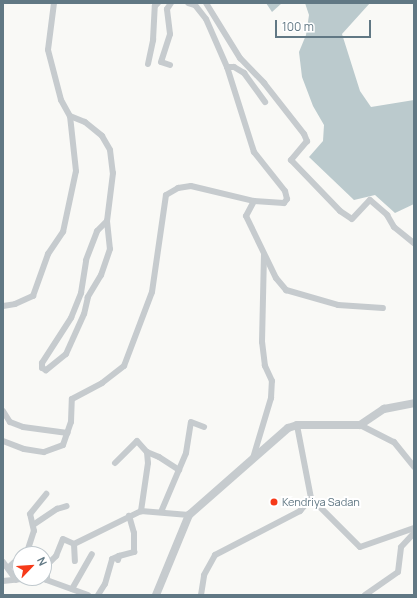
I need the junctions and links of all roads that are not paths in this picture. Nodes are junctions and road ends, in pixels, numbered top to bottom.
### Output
1 (54, 3) edge
2 (158, 3) edge
3 (171, 3) edge
4 (188, 3) edge
5 (206, 3) edge
6 (148, 64) dead end
7 (170, 65) dead end
8 (227, 67) junction
9 (265, 102) dead end
10 (70, 116) junction
11 (254, 201) junction
12 (107, 221) junction
13 (414, 243) edge
14 (264, 255) junction
15 (81, 293) junction
16 (88, 297) junction
17 (3, 306) edge
18 (383, 308) dead end
19 (414, 403) edge
20 (3, 411) edge
21 (297, 425) junction
22 (360, 425) junction
23 (204, 427) dead end
24 (68, 433) junction
25 (3, 441) edge
26 (147, 452) junction
27 (252, 460) junction
28 (115, 463) dead end
29 (414, 467) edge
30 (179, 470) junction
31 (46, 494) dead end
32 (311, 498) junction
33 (66, 506) dead end
34 (141, 511) junction
35 (161, 512) junction
36 (189, 515) junction
37 (129, 516) junction
38 (33, 525) junction
39 (414, 528) edge
40 (414, 533) edge
41 (74, 544) junction
42 (29, 546) edge
43 (92, 554) dead end
44 (52, 560) edge
45 (75, 561) dead end
46 (3, 562) edge
47 (12, 564) edge
48 (8, 568) junction
49 (12, 574) edge
50 (52, 582) edge
51 (72, 589) junction
52 (88, 595) edge
53 (98, 595) edge
54 (156, 595) edge
55 (201, 595) edge
56 (365, 595) edge

1 - 10 street
2 - 6 street
3 - 7 street
4 - 8 street
5 - 13 street
8 - 9 street
8 - 11 street
10 - 12 street
10 - 17 street
11 - 14 street
11 - 24 street
12 - 15 street
12 - 16 street
14 - 18 street
14 - 27 street
15 - 16 street
15 - 16 street
19 - 22 street
20 - 24 street
21 - 22 street
21 - 27 street
21 - 32 street
22 - 29 street
23 - 30 street
24 - 25 street
26 - 28 street
26 - 30 street
26 - 34 street
27 - 36 street
30 - 35 street
31 - 38 street
32 - 39 street
32 - 55 street
33 - 38 street
34 - 35 street
34 - 37 street
35 - 36 street
36 - 54 street
37 - 41 street
37 - 53 street
38 - 42 street
40 - 56 street
41 - 44 street
41 - 45 street
43 - 51 street
46 - 48 street
47 - 48 street
48 - 49 street
50 - 51 street
51 - 52 street

